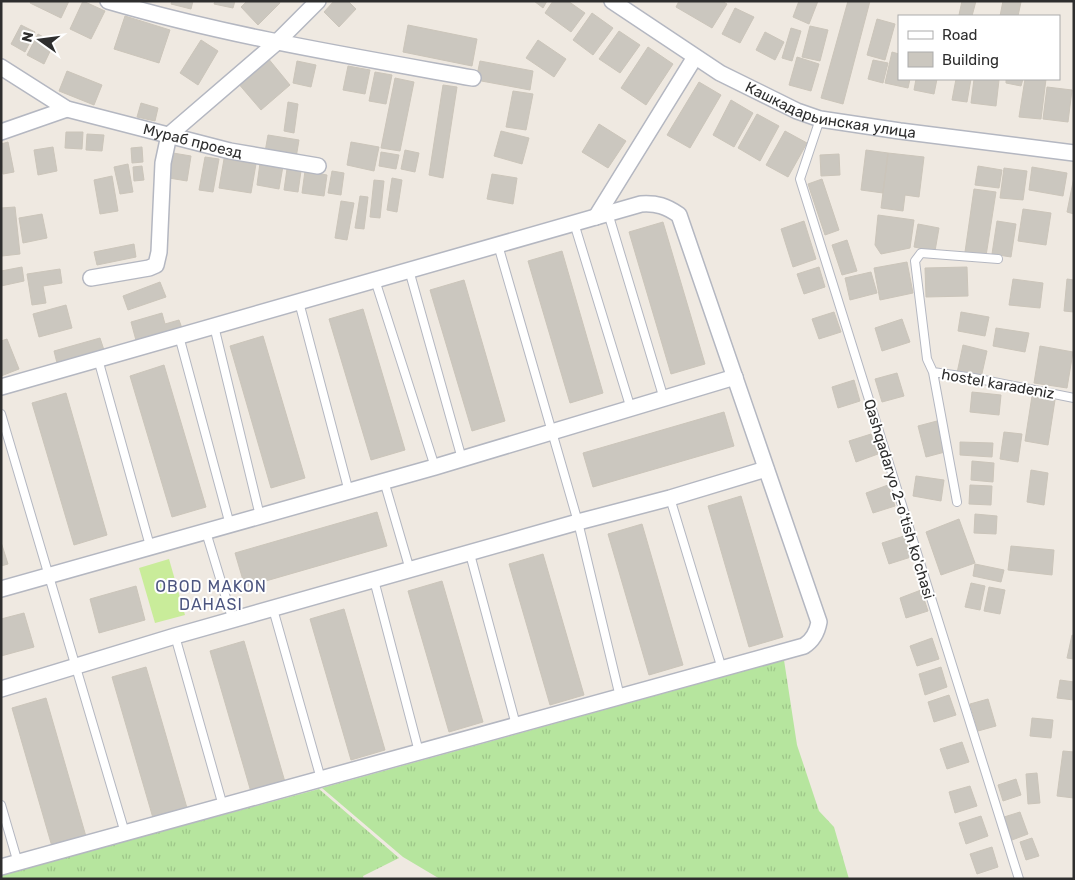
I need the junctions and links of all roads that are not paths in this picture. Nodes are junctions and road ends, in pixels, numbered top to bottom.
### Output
1 (108, 1) edge
2 (318, 1) edge
3 (612, 1) edge
4 (276, 43) junction
5 (695, 57) junction
6 (1, 67) edge
7 (473, 78) dead end
8 (67, 109) junction
9 (820, 119) junction
10 (1, 132) edge
11 (170, 135) junction
12 (1074, 153) edge
13 (318, 166) dead end
14 (602, 215) junction
15 (574, 223) junction
16 (498, 245) junction
17 (998, 259) dead end
18 (409, 270) junction
19 (91, 278) dead end
20 (376, 280) junction
21 (298, 302) junction
22 (214, 326) junction
23 (179, 336) junction
24 (98, 360) junction
25 (933, 372) junction
26 (735, 377) junction
27 (1, 387) edge
28 (1074, 398) edge
29 (664, 399) junction
30 (631, 409) junction
31 (1, 414) edge
32 (553, 432) junction
33 (462, 459) junction
34 (434, 467) junction
35 (766, 469) junction
36 (384, 481) junction
37 (349, 492) junction
38 (670, 498) junction
39 (957, 502) dead end
40 (260, 516) junction
41 (578, 522) junction
42 (230, 525) junction
43 (206, 532) junction
44 (150, 546) junction
45 (470, 554) junction
46 (410, 570) junction
47 (49, 576) junction
48 (374, 580) junction
49 (1, 589) edge
50 (273, 609) junction
51 (233, 621) junction
52 (175, 636) junction
53 (75, 667) junction
54 (722, 669) junction
55 (1, 689) edge
56 (620, 697) junction
57 (516, 725) junction
58 (419, 752) junction
59 (321, 779) junction
60 (1, 805) edge
61 (223, 806) junction
62 (125, 834) junction
63 (18, 863) junction
64 (1, 868) edge
65 (1019, 879) edge

1 - 4 street
2 - 4 street
3 - 5 street, Кашкадарьинская улица
4 - 7 street
4 - 11 street
5 - 9 street, Кашкадарьинская улица
5 - 14 street
6 - 8 street, Мураб проезд
8 - 10 street
8 - 11 street, Мураб проезд
9 - 12 street, Кашкадарьинская улица
9 - 65 lane, Qashqadaryo 2-o'tish ko'chasi
11 - 13 street, Мураб проезд
11 - 19 street
14 - 15 street
14 - 26 street
14 - 29 lane
15 - 16 street
15 - 30 lane
16 - 18 street
16 - 32 lane
17 - 25 lane
18 - 20 street
18 - 33 lane
20 - 21 street
20 - 34 lane
21 - 22 street
21 - 37 lane
22 - 23 street
22 - 40 lane
23 - 24 street
23 - 42 lane
24 - 27 street
24 - 44 lane
25 - 28 lane, hostel karadeniz
25 - 39 lane, hostel karadeniz
26 - 29 street
26 - 35 street
29 - 30 street
30 - 32 street
31 - 47 lane
32 - 33 street
32 - 41 lane
33 - 34 street
34 - 36 street
35 - 38 street
35 - 54 street
36 - 37 street
36 - 46 lane
37 - 40 street
38 - 41 street
38 - 54 lane
40 - 42 street
41 - 45 street
41 - 56 lane
42 - 43 street
43 - 44 street
43 - 51 lane
44 - 47 street
45 - 46 street
45 - 57 lane
46 - 48 street
47 - 49 street
47 - 53 lane
48 - 50 street
48 - 58 lane
50 - 51 street
50 - 59 lane
51 - 52 street
52 - 53 street
52 - 61 lane
53 - 55 street
53 - 62 lane
54 - 56 street
56 - 57 street
57 - 58 street
58 - 59 street
59 - 61 street
60 - 63 lane
61 - 62 street
62 - 63 street
63 - 64 street

